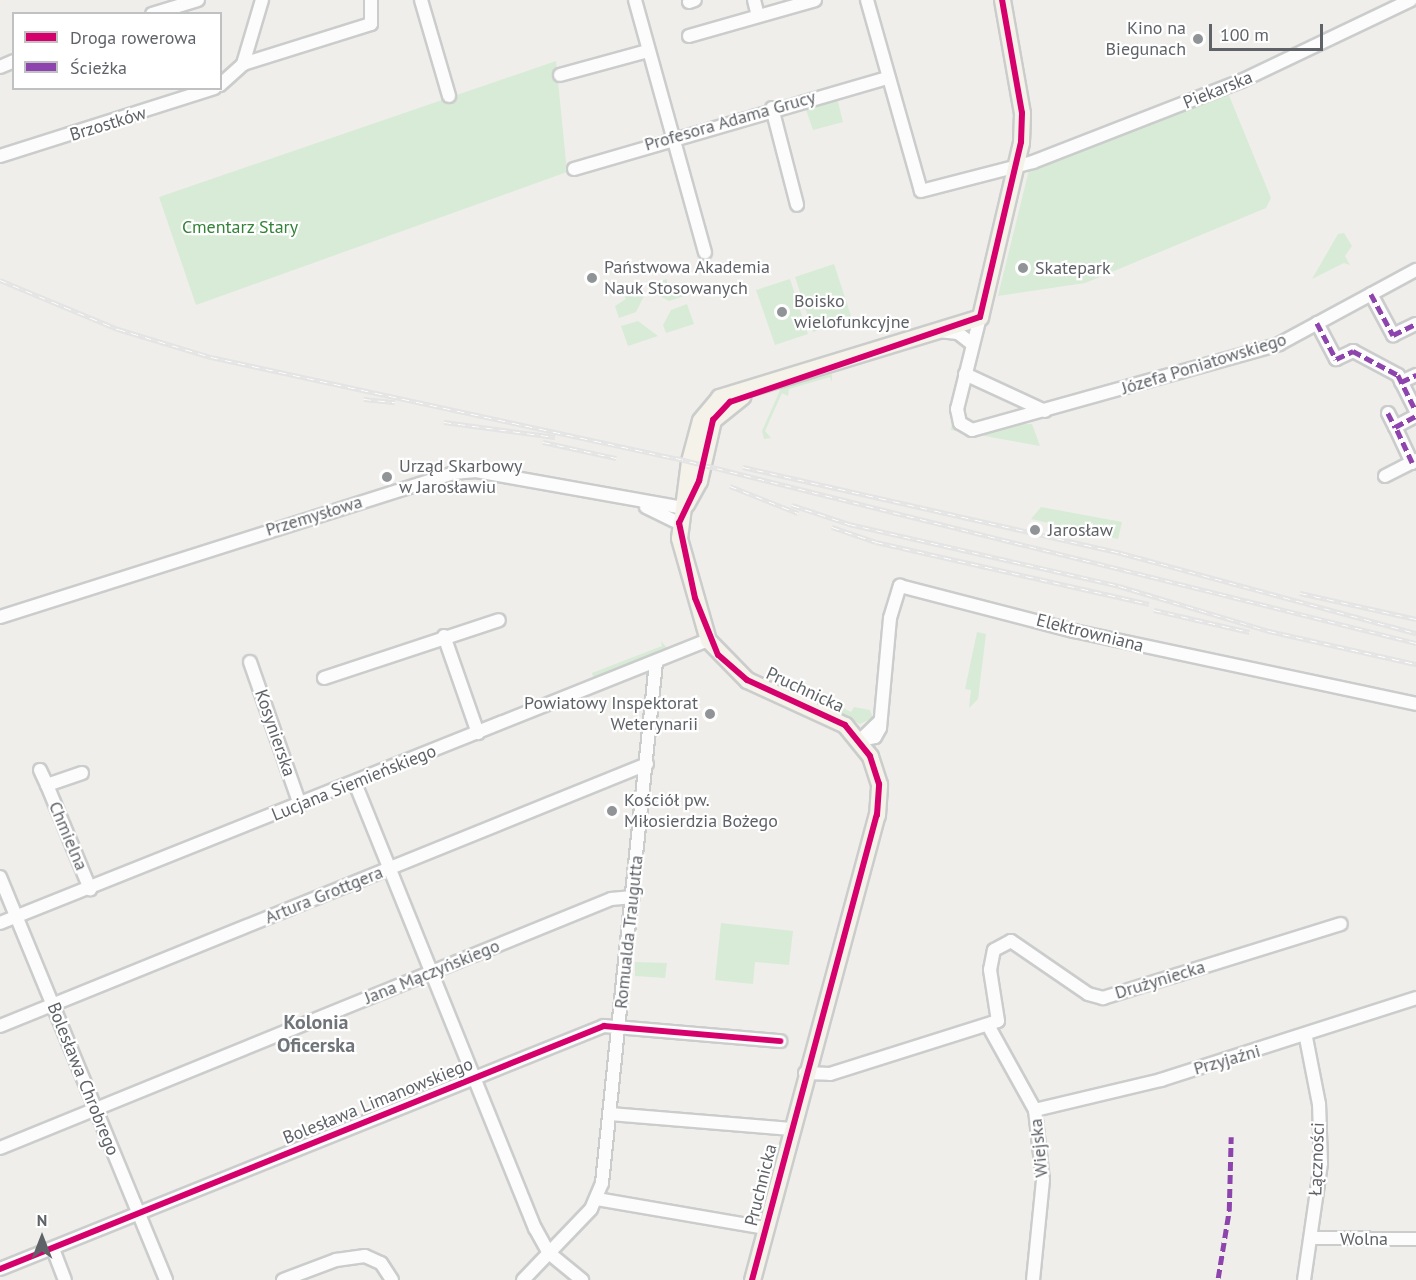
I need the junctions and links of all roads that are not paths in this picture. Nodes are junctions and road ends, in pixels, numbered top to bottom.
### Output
1 (198, 0) edge
2 (262, 0) edge
3 (371, 0) edge
4 (421, 0) edge
5 (635, 0) edge
6 (754, 0) edge
7 (815, 0) edge
8 (867, 0) edge
9 (1002, 0) edge
10 (1411, 0) edge
11 (159, 12) edge
12 (758, 16) junction
13 (689, 36) dead end
14 (648, 51) junction
15 (243, 64) junction
16 (560, 75) dead end
17 (888, 78) junction
18 (222, 83) edge
19 (208, 90) edge
20 (449, 96) dead end
21 (772, 108) junction
22 (672, 137) junction
23 (0, 156) edge
24 (1020, 165) junction
25 (574, 169) dead end
26 (797, 205) dead end
27 (705, 252) dead end
28 (1416, 270) edge
29 (1371, 294) junction
30 (980, 317) junction
31 (1317, 323) junction
32 (1416, 324) edge
33 (937, 330) junction
34 (972, 344) junction
35 (965, 374) junction
36 (1416, 375) edge
37 (1401, 382) junction
38 (1045, 411) junction
39 (1416, 411) edge
40 (1388, 413) dead end
41 (1416, 416) edge
42 (1395, 427) junction
43 (1414, 461) edge
44 (1385, 476) dead end
45 (681, 515) junction
46 (0, 617) edge
47 (499, 620) dead end
48 (444, 636) junction
49 (708, 640) junction
50 (250, 662) dead end
51 (656, 662) junction
52 (324, 678) dead end
53 (1416, 704) edge
54 (478, 733) junction
55 (860, 740) junction
56 (646, 764) junction
57 (40, 770) dead end
58 (82, 772) dead end
59 (355, 783) junction
60 (47, 785) junction
61 (300, 805) junction
62 (389, 869) junction
63 (0, 878) edge
64 (90, 889) junction
65 (633, 897) junction
66 (16, 916) junction
67 (0, 923) edge
68 (1341, 924) dead end
69 (432, 972) junction
70 (1416, 998) edge
71 (52, 1004) junction
72 (993, 1024) junction
73 (619, 1025) junction
74 (0, 1026) edge
75 (1306, 1038) junction
76 (780, 1041) dead end
77 (805, 1073) junction
78 (475, 1078) junction
79 (94, 1110) junction
80 (1035, 1110) junction
81 (610, 1114) junction
82 (790, 1129) junction
83 (0, 1148) edge
84 (597, 1199) junction
85 (139, 1214) junction
86 (765, 1228) junction
87 (1311, 1238) junction
88 (1416, 1239) edge
89 (53, 1249) junction
90 (549, 1253) junction
91 (0, 1269) edge
92 (64, 1280) edge
93 (166, 1280) edge
94 (283, 1280) edge
95 (392, 1280) edge
96 (523, 1280) edge
97 (582, 1280) edge
98 (752, 1280) edge
99 (1033, 1280) edge
100 (1304, 1280) edge

1 - 11 street
2 - 15 street
3 - 15 street
4 - 20 street
5 - 14 street
6 - 12 street
7 - 12 street
8 - 17 street
9 - 24 main road
10 - 24 street, Piekarska
12 - 13 street
14 - 16 street
14 - 22 street
15 - 18 street
17 - 21 street, Profesora Adama Grucy
17 - 24 street, Piekarska
19 - 23 street, Brzostków
21 - 22 street, Profesora Adama Grucy
21 - 26 street
22 - 25 street, Profesora Adama Grucy
22 - 27 street
24 - 30 main road
28 - 29 street, Józefa Poniatowskiego
29 - 31 street, Józefa Poniatowskiego
29 - 32 street
30 - 33 main road, Pruchnicka
30 - 34 street
31 - 37 street
31 - 38 street, Józefa Poniatowskiego
33 - 34 street
33 - 45 main road, Pruchnicka
34 - 35 street
35 - 38 street
35 - 38 street, Józefa Poniatowskiego
36 - 37 street
37 - 39 street
40 - 42 street
41 - 42 street
42 - 43 street
43 - 44 street
45 - 46 street, Przemysłowa
45 - 49 main road, Pruchnicka
47 - 48 street
48 - 52 street
48 - 54 street
49 - 51 street, Lucjana Siemieńskiego
49 - 55 main road, Pruchnicka
50 - 61 street, Kosynierska
51 - 54 street, Lucjana Siemieńskiego
51 - 56 street, Romualda Traugutta
53 - 55 street, Elektrowniana
54 - 59 street, Lucjana Siemieńskiego
55 - 77 main road, Pruchnicka
56 - 62 street, Artura Grottgera
56 - 65 street, Romualda Traugutta
57 - 60 street
58 - 60 street, Chmielna
59 - 61 street, Lucjana Siemieńskiego
59 - 62 street
60 - 64 street, Chmielna
61 - 64 street, Lucjana Siemieńskiego
62 - 69 street
62 - 71 street, Artura Grottgera
63 - 66 street, Bolesława Chrobrego
64 - 66 street, Lucjana Siemieńskiego
65 - 69 street, Jana Mączyńskiego
65 - 73 street, Romualda Traugutta
66 - 67 street, Lucjana Siemieńskiego
66 - 71 street, Bolesława Chrobrego
68 - 72 street, Drużyniecka
69 - 78 street
69 - 79 street, Jana Mączyńskiego
70 - 75 street, Przyjaźni
71 - 74 street, Artura Grottgera
71 - 79 street, Bolesława Chrobrego
72 - 77 street
72 - 80 street, Wiejska
73 - 76 street, Bolesława Limanowskiego
73 - 78 street, Bolesława Limanowskiego
73 - 81 street, Romualda Traugutta
75 - 80 street, Przyjaźni
75 - 87 street, Łączności
77 - 82 main road, Pruchnicka
78 - 85 street, Bolesława Limanowskiego
78 - 90 street
79 - 83 street, Jana Mączyńskiego
79 - 85 street, Bolesława Chrobrego
80 - 99 street, Wiejska
81 - 82 street
81 - 84 street, Romualda Traugutta
82 - 86 main road, Pruchnicka
84 - 86 street
84 - 90 street
85 - 89 street, Bolesława Limanowskiego
85 - 93 street, Bolesława Chrobrego
86 - 98 main road, Pruchnicka
87 - 88 street, Wolna
87 - 100 street, Łączności
89 - 91 street, Bolesława Limanowskiego
89 - 92 street
90 - 96 street
90 - 97 street
94 - 95 street

